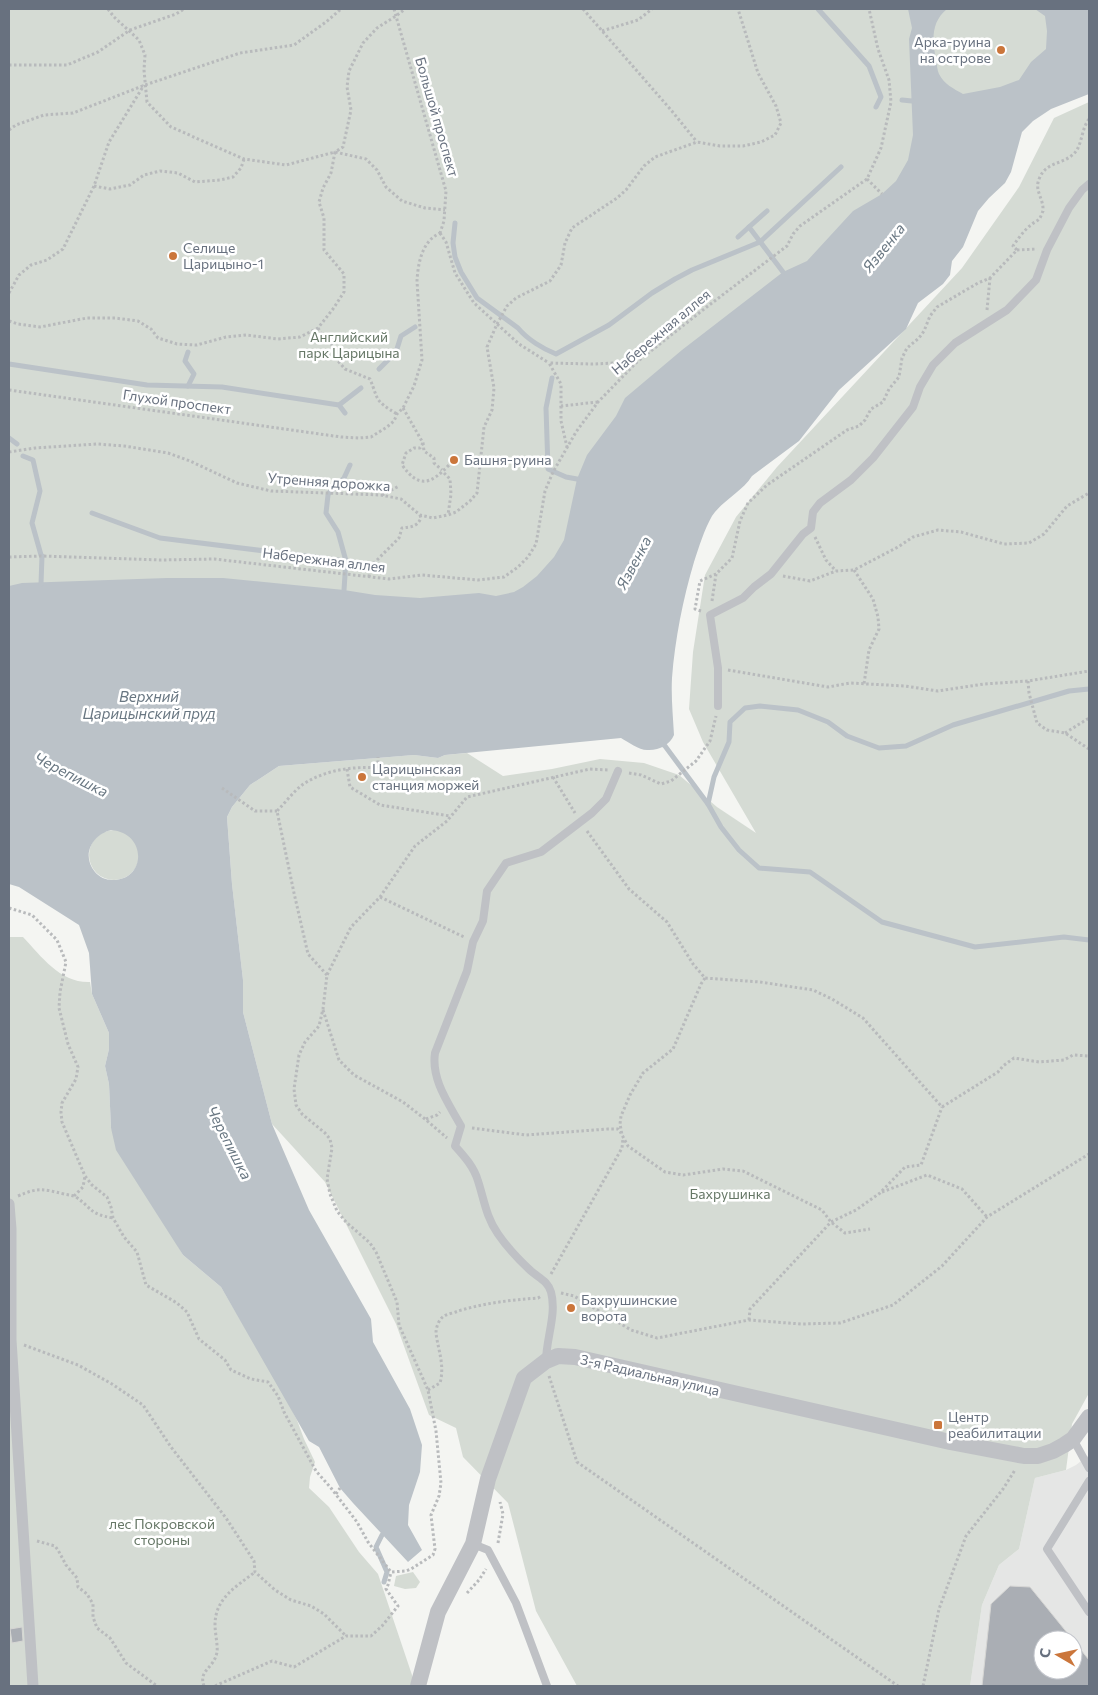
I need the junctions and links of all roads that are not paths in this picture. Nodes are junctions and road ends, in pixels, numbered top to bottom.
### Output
1 (1089, 184) edge
2 (718, 706) road end
3 (618, 771) road end
4 (13, 1200) edge
5 (546, 1365) junction
6 (1089, 1417) edge
7 (1073, 1439) junction
8 (1089, 1468) edge
9 (1089, 1480) edge
10 (472, 1544) junction
11 (1089, 1612) edge
12 (33, 1686) edge
13 (418, 1686) edge
14 (547, 1686) edge

1 - 2 lane
3 - 5 lane
4 - 12 street
5 - 7 street, 3-я Радиальная улица
5 - 10 street, 3-я Радиальная улица
6 - 7 street, 3-я Радиальная улица
7 - 8 lane
9 - 11 lane
10 - 13 street, 3-я Радиальная улица
10 - 14 lane

